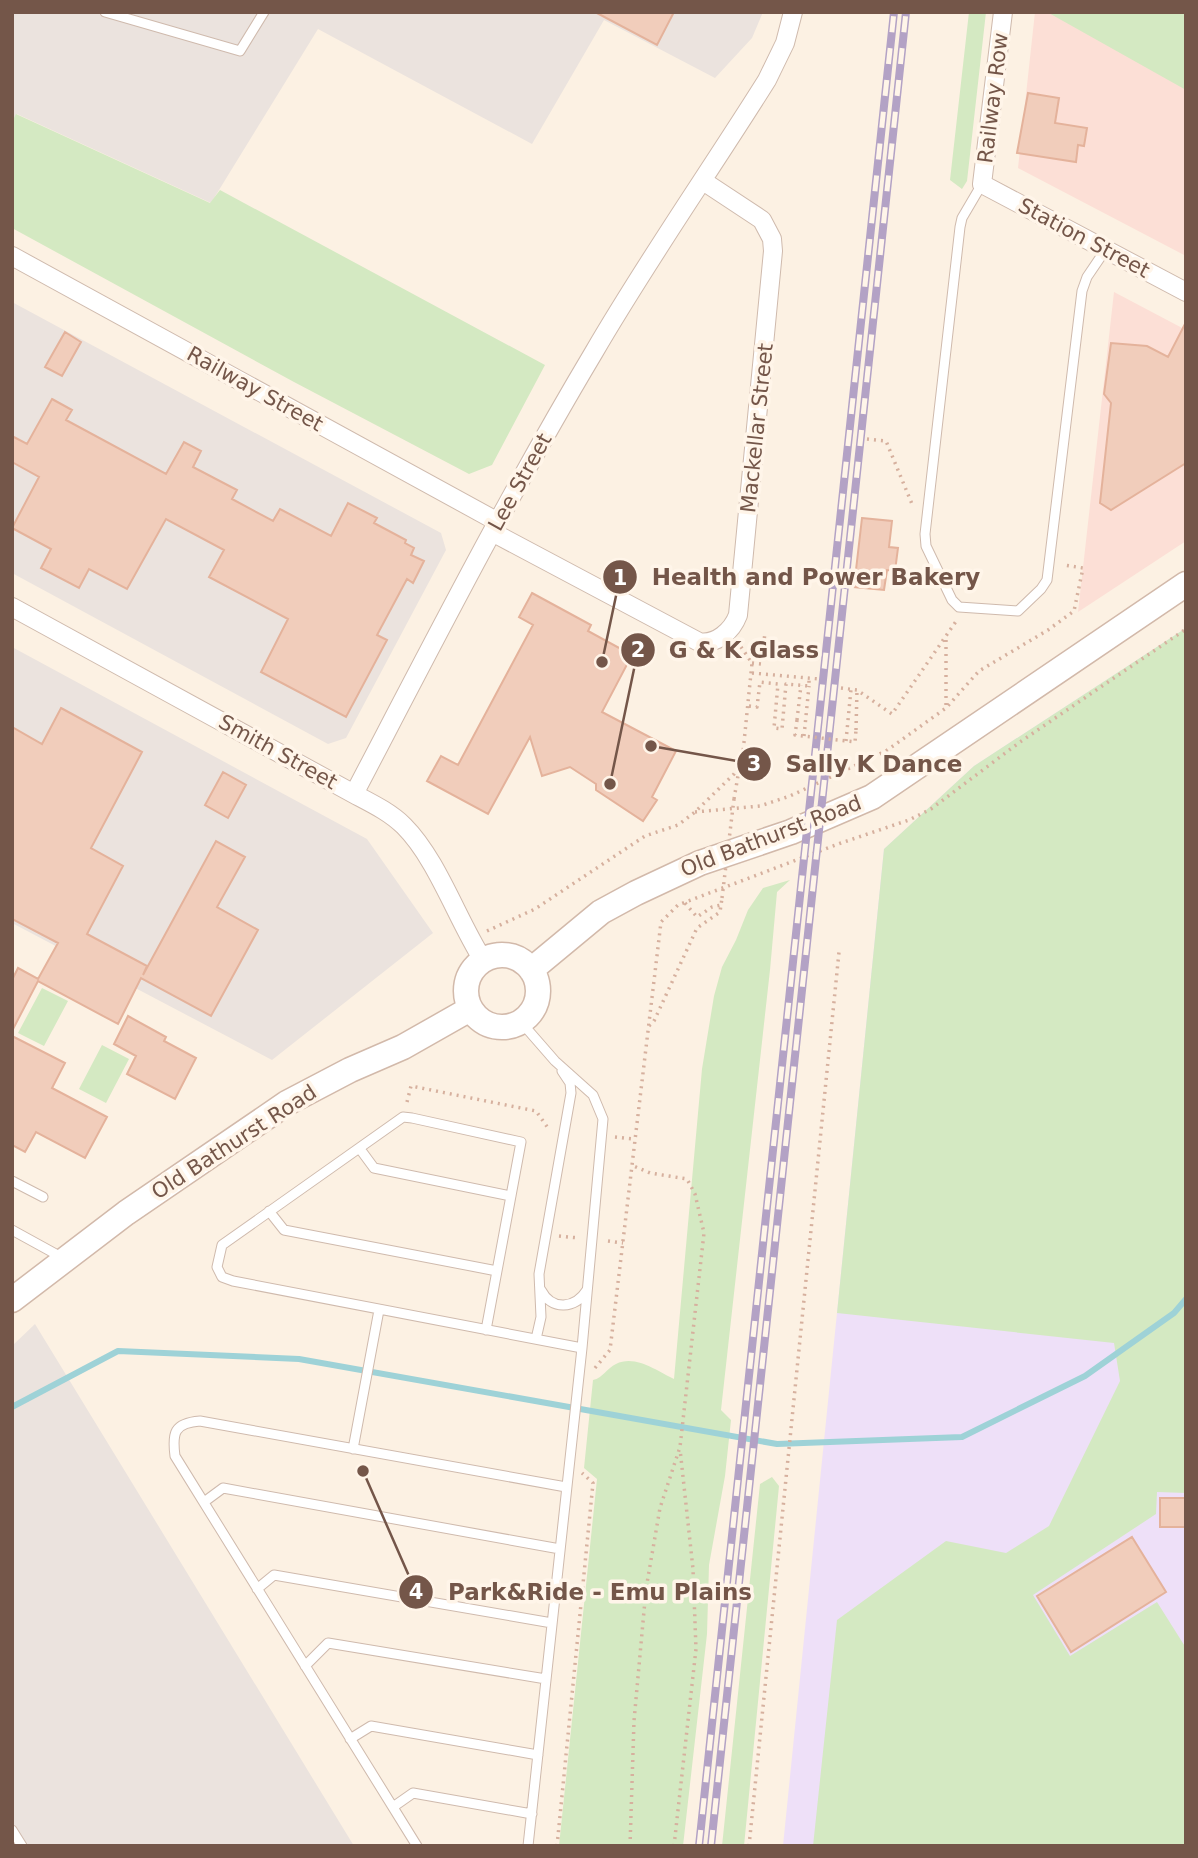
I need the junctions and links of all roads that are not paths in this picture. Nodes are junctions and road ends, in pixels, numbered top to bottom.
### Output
1 (105, 12) edge
2 (264, 12) edge
3 (793, 12) edge
4 (1003, 12) edge
5 (703, 181) junction
6 (982, 184) junction
7 (1106, 249) junction
8 (12, 256) edge
9 (1186, 292) edge
10 (495, 527) junction
11 (1186, 584) edge
12 (12, 607) edge
13 (354, 794) junction
14 (476, 950) junction
15 (531, 970) junction
16 (470, 1009) junction
17 (520, 1021) junction
18 (555, 1061) junction
19 (360, 1149) junction
20 (12, 1181) edge
21 (511, 1196) junction
22 (43, 1197) dead end
23 (270, 1211) junction
24 (12, 1230) edge
25 (64, 1259) junction
26 (497, 1271) junction
27 (539, 1287) junction
28 (587, 1288) junction
29 (12, 1300) edge
30 (379, 1310) junction
31 (486, 1330) junction
32 (536, 1339) junction
33 (582, 1348) junction
34 (353, 1449) junction
35 (566, 1487) junction
36 (204, 1502) junction
37 (560, 1549) junction
38 (257, 1589) junction
39 (552, 1623) junction
40 (305, 1666) junction
41 (546, 1679) junction
42 (350, 1739) junction
43 (538, 1755) junction
44 (393, 1807) junction
45 (531, 1814) junction
46 (12, 1830) edge
47 (22, 1846) edge
48 (417, 1846) edge
49 (528, 1846) edge

1 - 2 lane
3 - 5 street
4 - 6 street, Railway Row
5 - 10 street, Lee Street
5 - 10 street, Mackellar Street
6 - 7 street, Station Street
6 - 7 lane
7 - 9 street, Station Street
8 - 10 street, Railway Street
10 - 13 street, Lee Street
11 - 15 main road, Old Bathurst Road
12 - 13 street, Smith Street
13 - 14 street, Smith Street
14 - 15 main road
14 - 16 main road
15 - 17 main road
16 - 17 main road
16 - 25 main road, Old Bathurst Road
17 - 18 lane
18 - 27 lane
18 - 28 lane
19 - 21 lane
19 - 21 lane
19 - 23 lane
20 - 22 lane
21 - 26 lane
23 - 26 lane
23 - 30 lane
24 - 25 lane
25 - 29 main road, Old Bathurst Road
26 - 31 lane
27 - 28 lane
27 - 32 lane
28 - 33 lane
30 - 31 lane
30 - 34 lane
31 - 32 lane
32 - 33 lane
33 - 35 lane
34 - 35 lane
34 - 36 lane
35 - 37 lane
36 - 37 lane
36 - 38 lane
37 - 39 lane
38 - 39 lane
38 - 40 lane
39 - 41 lane
40 - 41 lane
40 - 42 lane
41 - 43 lane
42 - 43 lane
42 - 44 lane
43 - 45 lane
44 - 45 lane
44 - 48 lane
45 - 49 lane
46 - 47 lane

